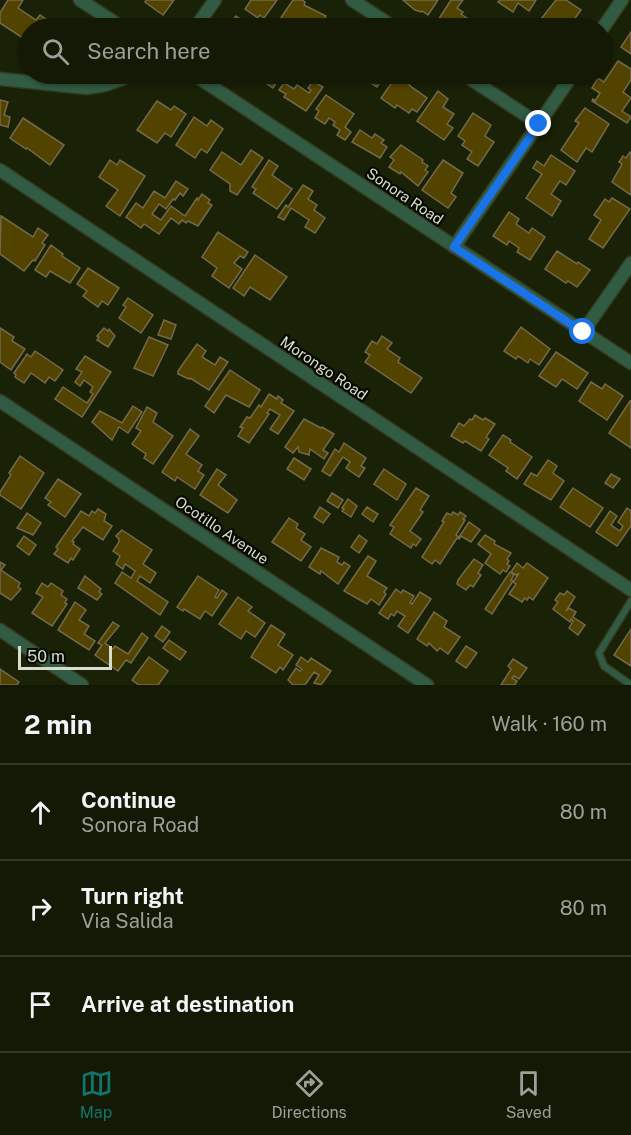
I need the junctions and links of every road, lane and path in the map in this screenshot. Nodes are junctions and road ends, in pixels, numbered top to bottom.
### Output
1 (80, 0) edge
2 (215, 0) edge
3 (352, 0) edge
4 (617, 2) edge
5 (108, 18) edge
6 (202, 18) edge
7 (380, 18) edge
8 (609, 18) edge
9 (0, 79) edge
10 (18, 81) edge
11 (48, 84) edge
12 (108, 84) edge
13 (208, 84) edge
14 (478, 84) edge
15 (566, 84) edge
16 (539, 124) junction
17 (0, 170) edge
18 (454, 247) junction
19 (631, 263) edge
20 (583, 332) junction
21 (631, 363) edge
22 (0, 401) edge
23 (631, 590) edge
24 (631, 601) edge
25 (0, 630) edge
26 (82, 685) edge
27 (427, 685) edge
28 (631, 685) edge

1 - 5 street
2 - 6 street
3 - 7 street
4 - 8 street
9 - 10 street
11 - 12 street
13 - 18 street, Sonora Road
14 - 16 street
15 - 16 street
16 - 18 street
17 - 23 street, Morongo Road
18 - 20 street, Sonora Road
19 - 20 street
20 - 21 street, Sonora Road
22 - 27 street, Ocotillo Avenue
24 - 28 lane
25 - 26 street

